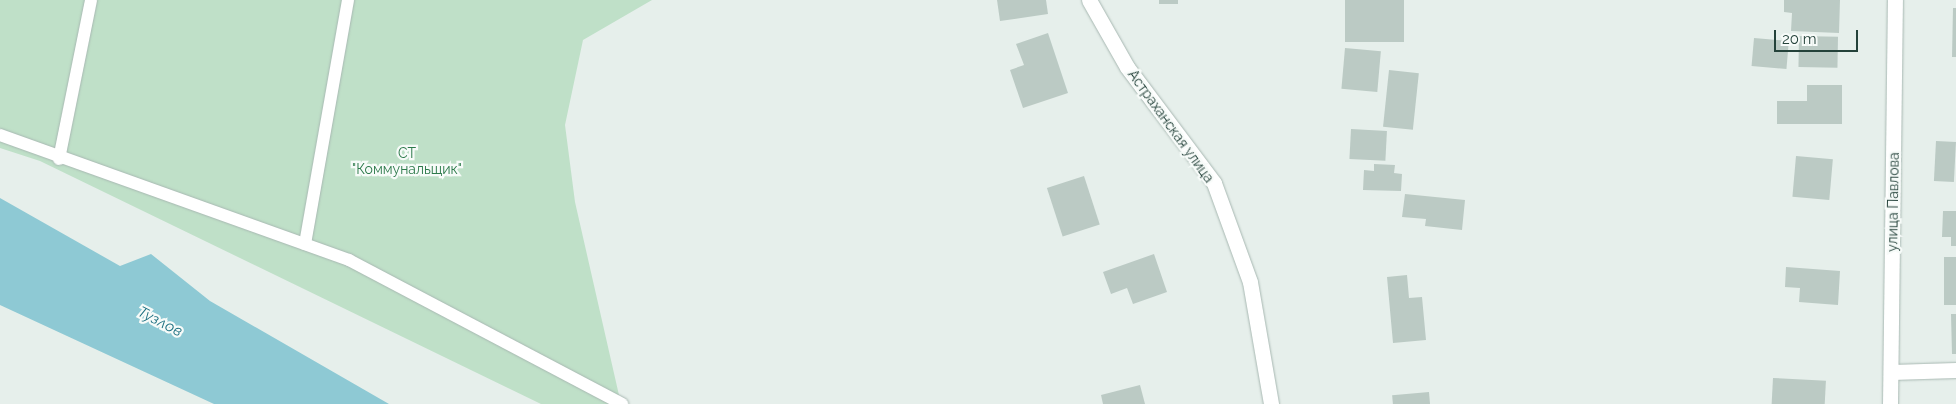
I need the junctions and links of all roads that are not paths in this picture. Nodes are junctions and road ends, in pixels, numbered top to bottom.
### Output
1 (91, 0) edge
2 (348, 0) edge
3 (1089, 0) edge
4 (1895, 0) edge
5 (0, 135) edge
6 (59, 159) junction
7 (305, 244) junction
8 (1956, 370) edge
9 (1891, 372) junction
10 (622, 404) edge
11 (1271, 404) edge
12 (1890, 404) edge

1 - 6 lane
2 - 7 lane
3 - 11 street, Астраханская улица
4 - 9 street, улица Павлова
5 - 6 lane
6 - 7 lane
7 - 10 lane
8 - 9 street
9 - 12 street, улица Павлова

